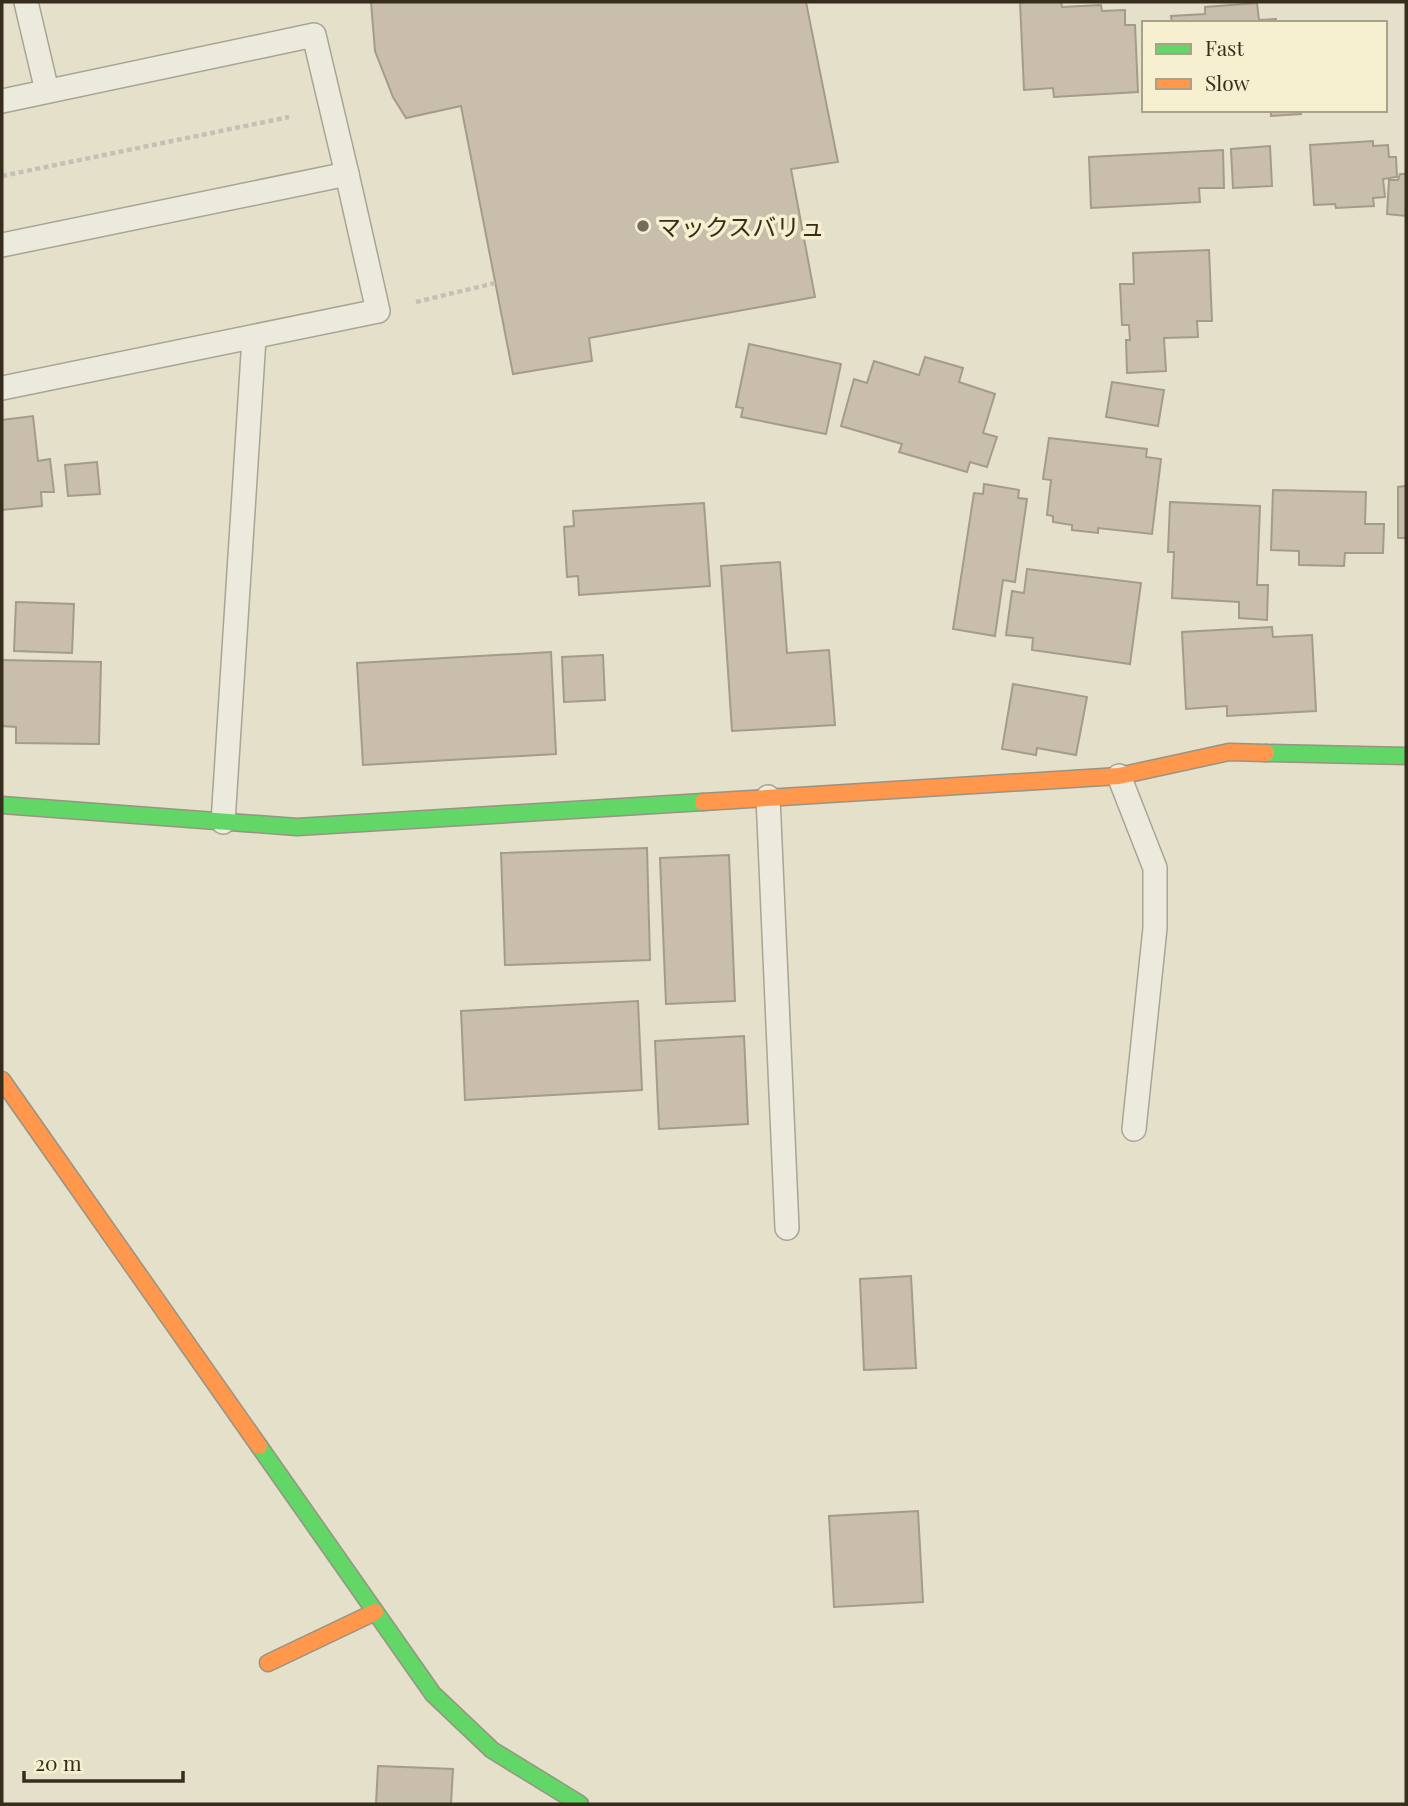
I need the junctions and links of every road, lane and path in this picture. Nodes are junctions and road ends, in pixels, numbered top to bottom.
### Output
1 (26, 2) edge
2 (47, 90) junction
3 (2, 101) edge
4 (289, 117) dead end
5 (347, 174) junction
6 (2, 176) edge
7 (2, 245) edge
8 (495, 283) dead end
9 (378, 311) junction
10 (254, 338) junction
11 (2, 388) edge
12 (1406, 757) edge
13 (1119, 776) junction
14 (768, 797) junction
15 (2, 805) edge
16 (223, 822) junction
17 (2, 1080) edge
18 (1134, 1129) dead end
19 (787, 1228) dead end
20 (375, 1612) junction
21 (268, 1663) dead end
22 (580, 1804) edge

1 - 2 lane
2 - 3 lane
2 - 5 lane
4 - 6 path
5 - 7 lane
5 - 9 lane
8 - 9 path
9 - 10 lane
10 - 11 lane
10 - 16 lane
12 - 13 street
13 - 14 street
13 - 18 lane
14 - 16 street
14 - 19 lane
15 - 16 street
17 - 20 street
20 - 21 street
20 - 22 street

